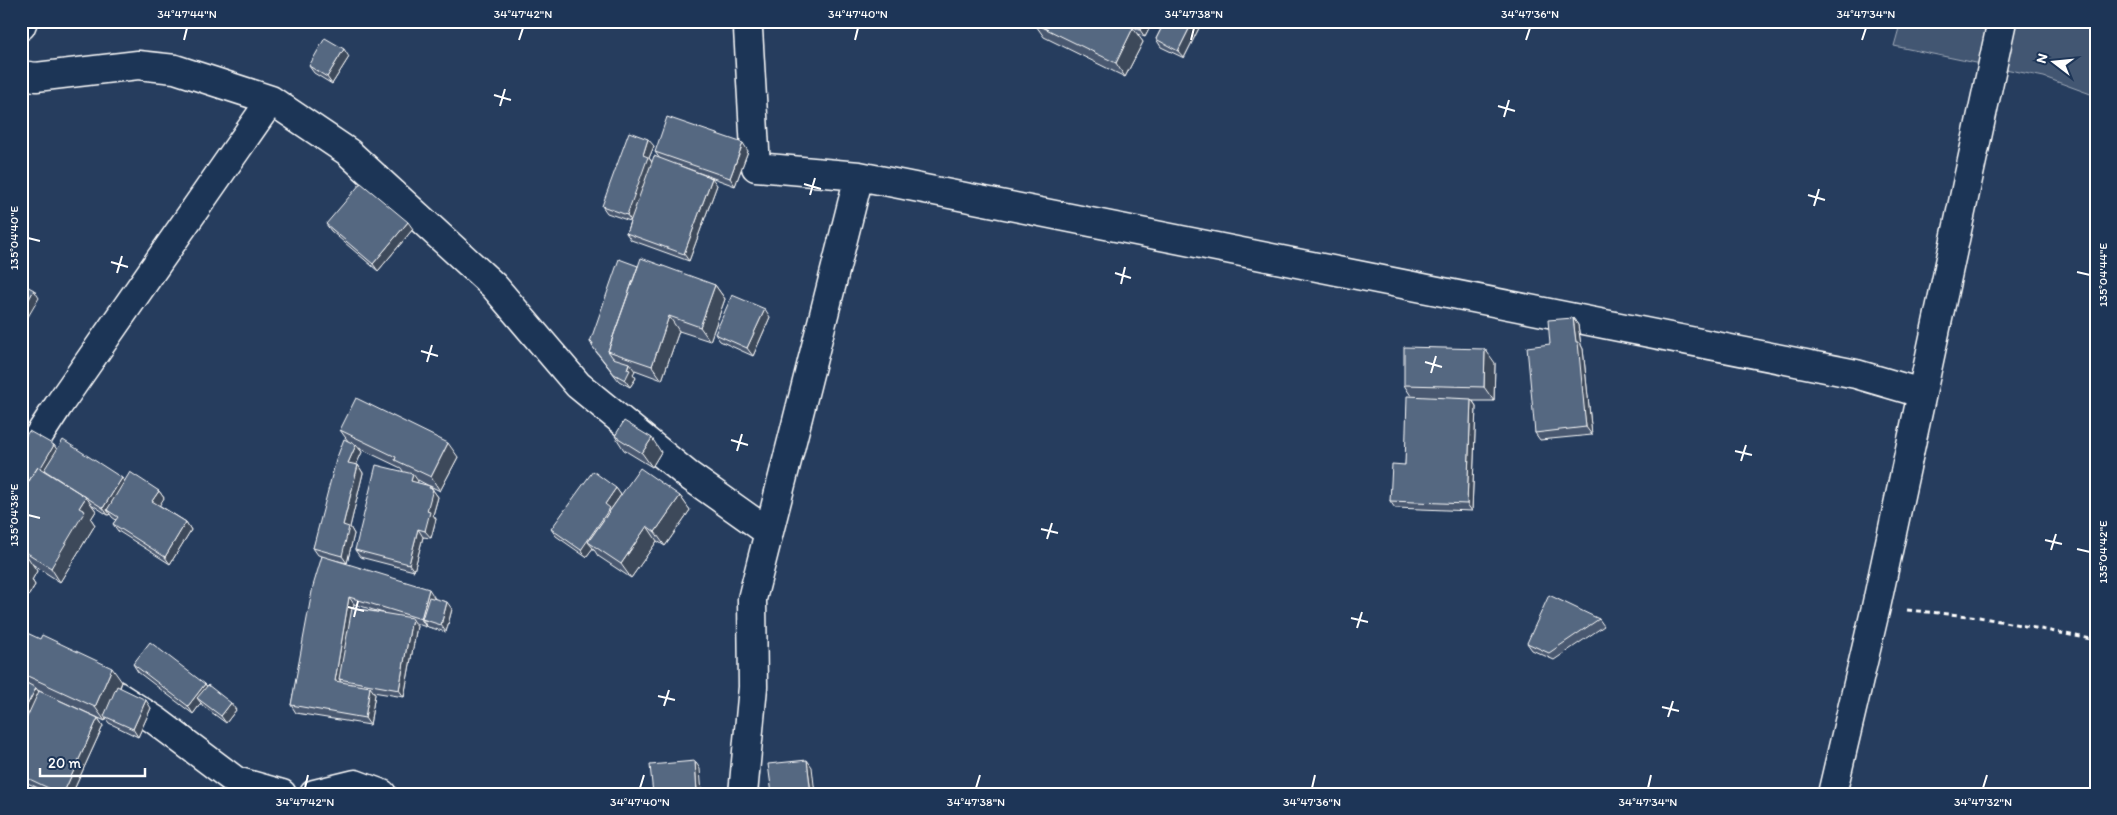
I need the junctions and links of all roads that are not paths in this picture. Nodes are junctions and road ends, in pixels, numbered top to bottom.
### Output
1 (23, 21) edge
2 (746, 21) edge
3 (2002, 21) edge
4 (21, 26) edge
5 (21, 75) edge
6 (271, 100) junction
7 (859, 176) junction
8 (1921, 393) junction
9 (21, 463) edge
10 (767, 531) junction
11 (96, 682) edge
12 (282, 794) edge
13 (314, 794) edge
14 (382, 794) edge
15 (743, 794) edge
16 (1832, 794) edge

1 - 4 street
2 - 7 street
3 - 8 street
5 - 6 street
6 - 9 street
6 - 10 street
7 - 8 street
7 - 10 street
8 - 16 street
10 - 15 street
11 - 12 street
13 - 14 street

